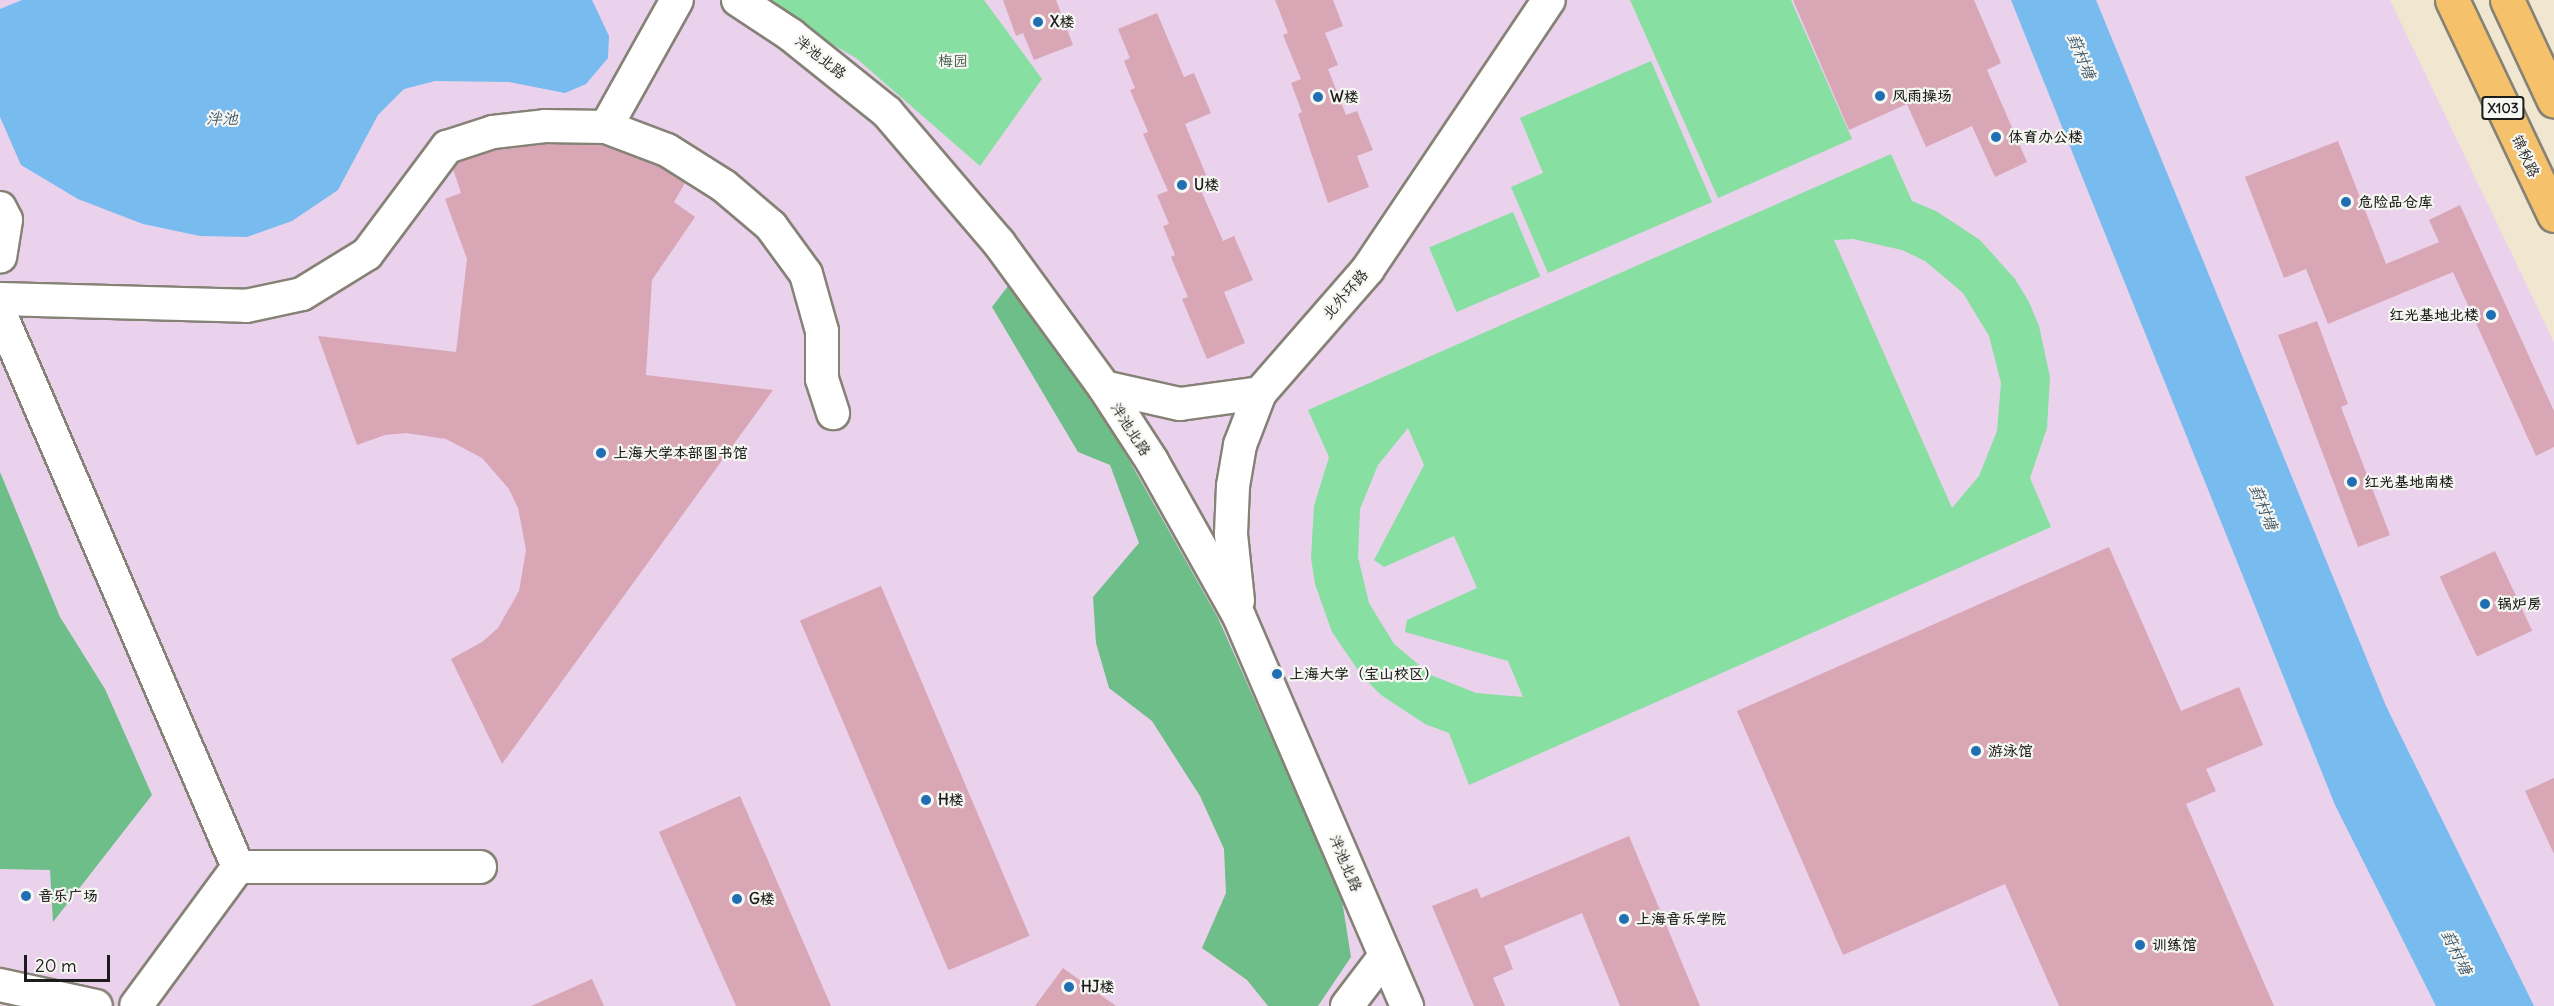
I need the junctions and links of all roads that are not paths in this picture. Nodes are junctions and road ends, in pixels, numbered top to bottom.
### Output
1 (677, 0) edge
2 (738, 0) edge
3 (1549, 0) edge
4 (2452, 0) edge
5 (2507, 0) edge
6 (2554, 101) edge
7 (606, 128) junction
8 (0, 208) edge
9 (2554, 215) edge
10 (0, 257) edge
11 (0, 299) edge
12 (0, 313) edge
13 (1104, 387) junction
14 (1260, 393) junction
15 (833, 413) dead end
16 (1239, 616) junction
17 (238, 867) junction
18 (480, 867) dead end
19 (1385, 956) junction
20 (0, 986) edge
21 (96, 1006) edge
22 (136, 1006) edge
23 (1347, 1006) edge
24 (1407, 1006) edge

1 - 7 street
2 - 13 street, 泮池北路
3 - 14 street, 北外环路
4 - 9 main road, 锦秋路 / X103
5 - 6 main road
7 - 11 street
7 - 15 street
8 - 10 street
12 - 17 street
13 - 14 street
13 - 16 street, 泮池北路
14 - 16 street, 北外环路
16 - 19 street, 泮池北路
17 - 18 street
17 - 22 street
19 - 23 street
19 - 24 street, 泮池北路
20 - 21 street

